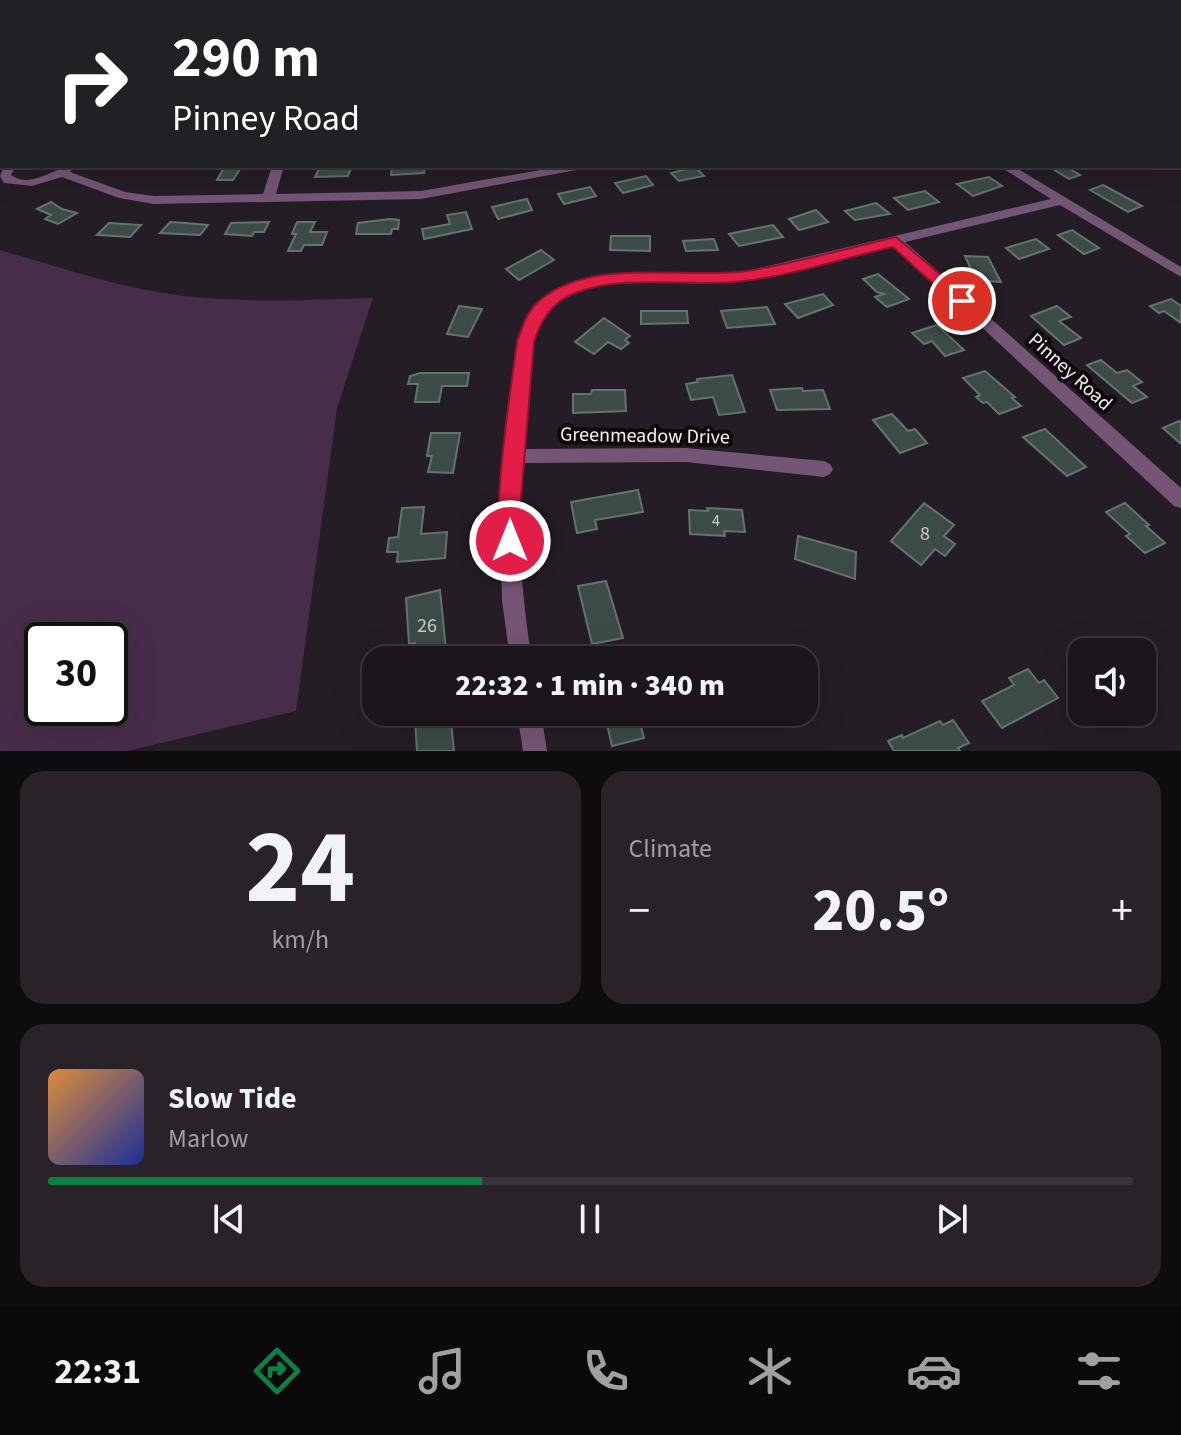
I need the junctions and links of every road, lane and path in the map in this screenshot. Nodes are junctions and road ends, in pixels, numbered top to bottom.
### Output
1 (9, 168) edge
2 (277, 168) edge
3 (571, 168) edge
4 (1008, 168) edge
5 (66, 170) edge
6 (268, 199) junction
7 (1064, 200) junction
8 (896, 241) junction
9 (1181, 273) edge
10 (514, 456) junction
11 (824, 469) dead end
12 (1181, 500) edge
13 (519, 646) edge
14 (531, 726) edge
15 (535, 751) edge

1 - 5 street
2 - 6 street
3 - 6 street
4 - 7 street
5 - 6 street
7 - 8 street
7 - 9 street
8 - 10 street
8 - 12 street, Pinney Road
10 - 11 street, Greenmeadow Drive
10 - 13 street
14 - 15 street

